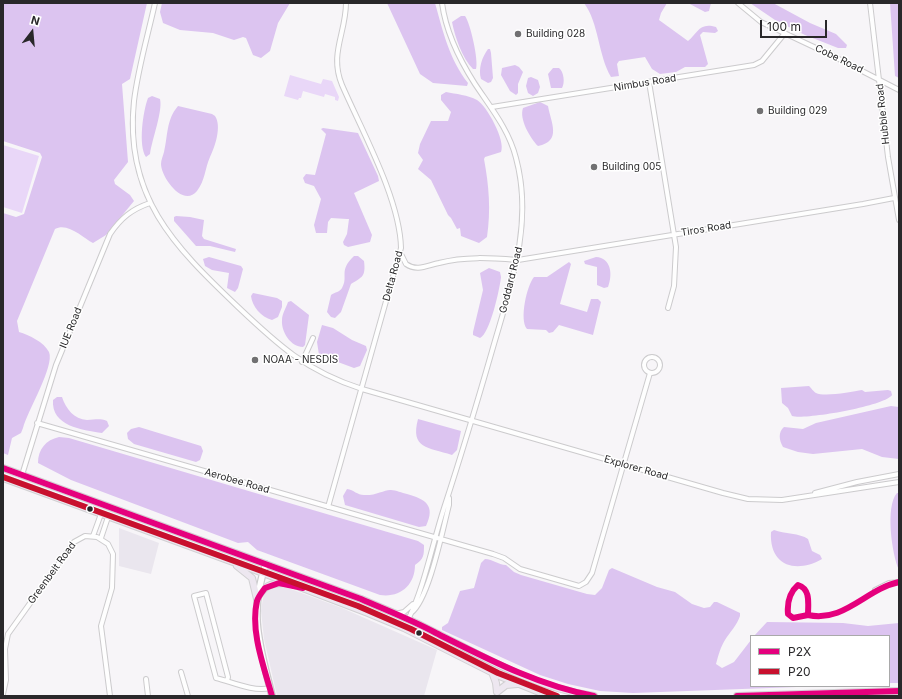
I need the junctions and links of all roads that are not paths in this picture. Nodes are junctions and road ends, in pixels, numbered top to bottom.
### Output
1 (155, 3) edge
2 (346, 3) edge
3 (442, 3) edge
4 (738, 3) edge
5 (871, 4) edge
6 (785, 34) junction
7 (879, 79) junction
8 (648, 82) junction
9 (899, 90) edge
10 (492, 107) junction
11 (894, 198) junction
12 (150, 203) junction
13 (899, 220) edge
14 (674, 235) junction
15 (401, 253) junction
16 (518, 260) junction
17 (668, 308) dead end
18 (313, 338) dead end
19 (302, 362) junction
20 (650, 373) dead end
21 (362, 389) junction
22 (472, 421) junction
23 (37, 423) junction
24 (623, 464) junction
25 (3, 468) edge
26 (22, 474) junction
27 (899, 474) edge
28 (3, 478) edge
29 (899, 482) edge
30 (801, 497) junction
31 (328, 507) junction
32 (101, 514) junction
33 (108, 517) junction
34 (93, 536) junction
35 (101, 538) junction
36 (438, 539) junction
37 (231, 561) junction
38 (266, 564) junction
39 (263, 573) junction
40 (899, 582) edge
41 (290, 583) junction
42 (875, 590) dead end
43 (257, 599) junction
44 (413, 604) junction
45 (395, 614) junction
46 (409, 617) junction
47 (181, 672) dead end
48 (492, 672) junction
49 (146, 679) dead end
50 (227, 681) junction
51 (518, 684) junction
52 (270, 688) junction
53 (899, 691) edge
54 (3, 694) edge
55 (496, 694) edge
56 (110, 696) edge
57 (148, 696) edge
58 (188, 696) edge
59 (272, 696) edge
60 (549, 696) edge
61 (594, 696) edge
62 (737, 696) edge

1 - 12 street, Explorer Road
2 - 15 street, Delta Road
3 - 10 street, Goddard Road
4 - 6 street, Cobe Road
5 - 7 street, Hubble Road
6 - 7 street, Cobe Road
6 - 8 street, Nimbus Road
7 - 9 street
7 - 11 street, Hubble Road
8 - 10 street, Nimbus Road
8 - 14 street
10 - 16 street, Goddard Road
11 - 13 street, Hubble Road
11 - 14 street, Tiros Road
12 - 19 street, Explorer Road
12 - 23 street, IUE Road
14 - 16 street, Tiros Road
14 - 17 street
15 - 16 street, Tiros Road
15 - 21 street, Delta Road
16 - 22 street, Goddard Road
18 - 19 street
19 - 21 street, Explorer Road
20 - 24 street
21 - 22 street, Explorer Road
21 - 31 street, Delta Road
22 - 24 street, Explorer Road
22 - 36 street, Goddard Road
23 - 26 street, IUE Road
23 - 31 street, Aerobee Road
24 - 30 street, Explorer Road
24 - 36 street, Aerobee Road
25 - 26 main road
26 - 38 main road
27 - 30 street, Explorer Road
28 - 32 main road
29 - 30 street, Explorer Road
31 - 36 street, Aerobee Road
32 - 33 main road
32 - 34 street
33 - 35 street
33 - 37 main road
34 - 35 street
34 - 54 street, Greenbelt Road
35 - 56 street
36 - 44 street, Goddard Road
36 - 46 street, Goddard Road
37 - 39 main road
37 - 43 main road
38 - 39 street
38 - 45 main road
39 - 41 main road
39 - 43 street
40 - 42 street
41 - 43 main road
41 - 48 main road
43 - 52 street
44 - 45 street
44 - 46 street, Goddard Road
45 - 46 main road
46 - 61 main road
47 - 58 street
48 - 51 main road
48 - 55 main road
49 - 57 street
50 - 50 street
50 - 52 street
51 - 55 main road
51 - 60 main road
52 - 59 street
53 - 62 main road

